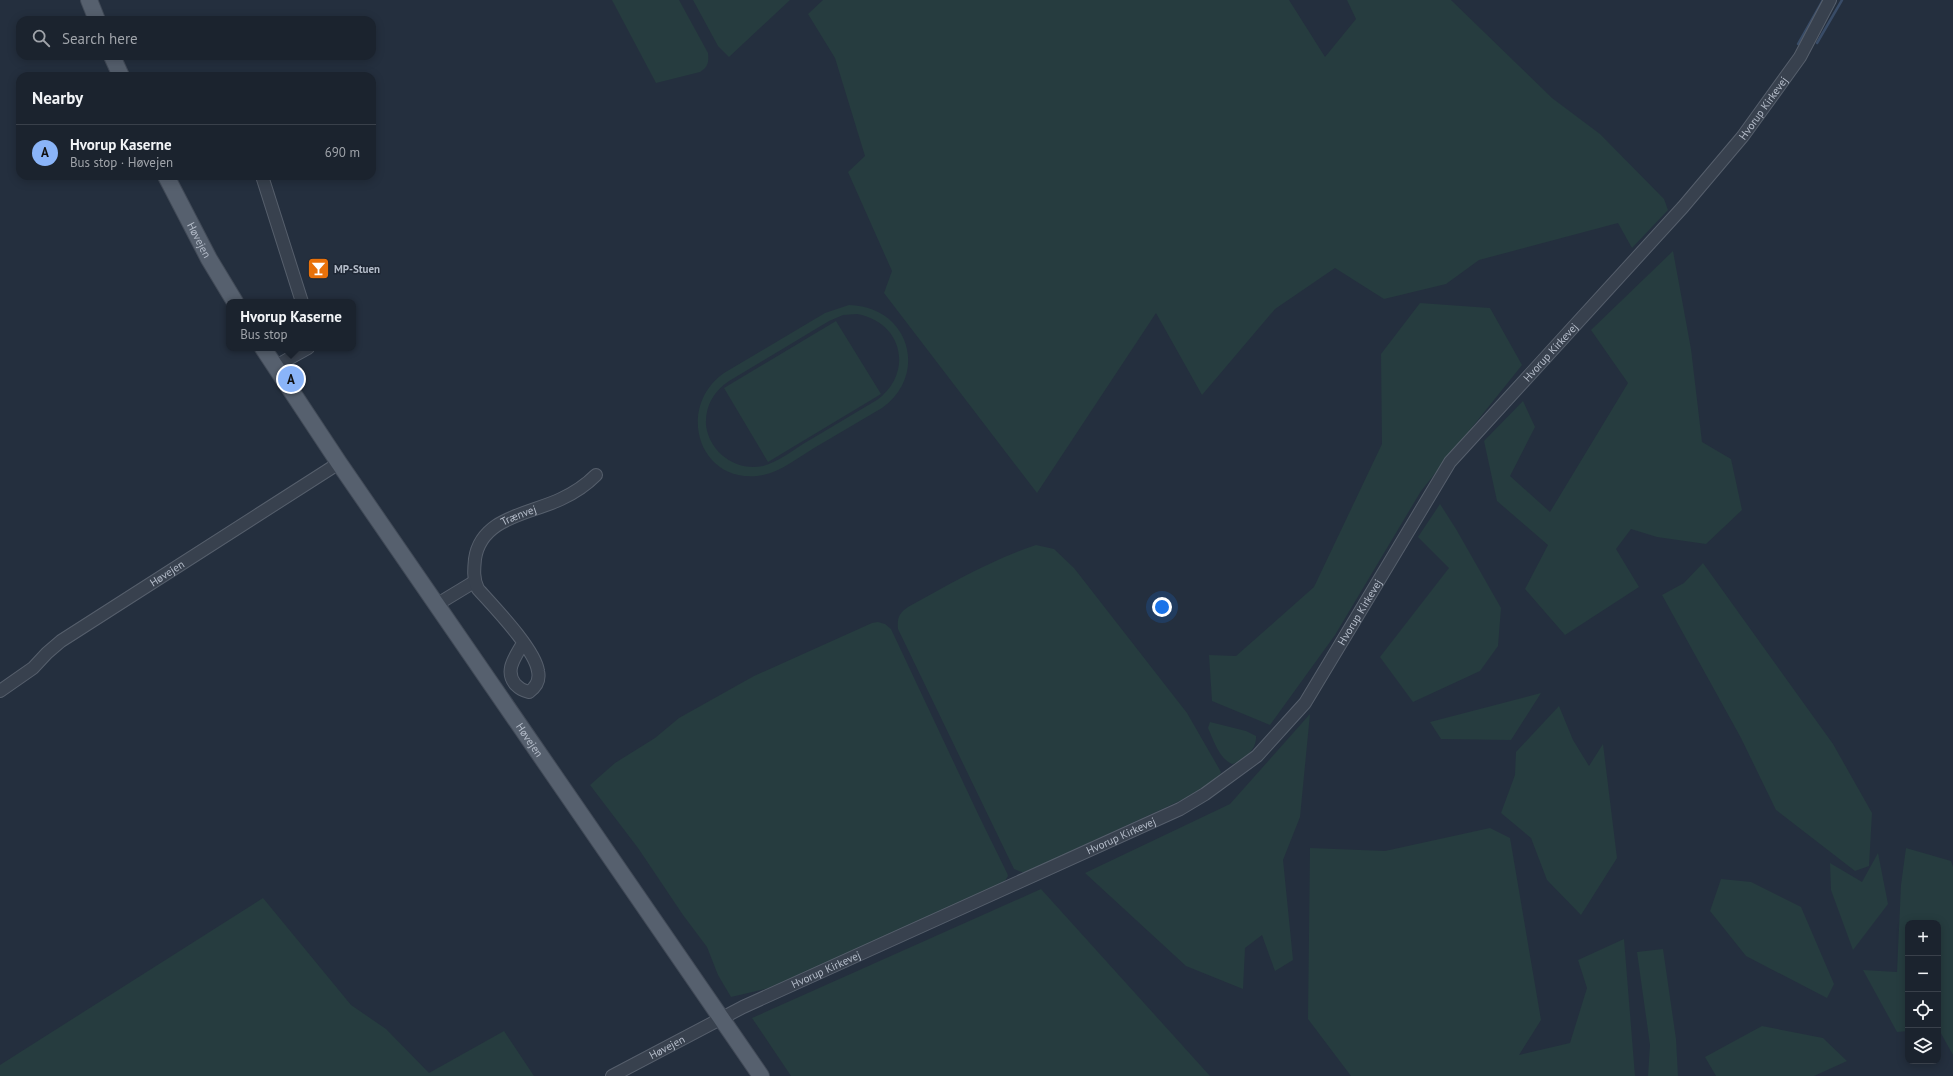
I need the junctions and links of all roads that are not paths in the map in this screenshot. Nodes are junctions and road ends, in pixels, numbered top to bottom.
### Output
1 (89, 0) edge
2 (1830, 0) edge
3 (95, 16) edge
4 (114, 60) edge
5 (119, 72) edge
6 (168, 180) edge
7 (263, 180) edge
8 (233, 299) edge
9 (301, 299) edge
10 (264, 351) edge
11 (303, 351) edge
12 (274, 367) junction
13 (339, 463) junction
14 (596, 475) dead end
15 (474, 582) junction
16 (436, 605) junction
17 (523, 643) dead end
18 (0, 691) edge
19 (721, 1018) junction
20 (612, 1076) edge
21 (761, 1076) edge

1 - 3 main road
2 - 19 street, Hvorup Kirkevej
4 - 5 main road
6 - 8 main road, Høvejen
7 - 9 street
10 - 12 main road, Høvejen
11 - 12 street
12 - 13 main road, Høvejen
13 - 16 main road, Høvejen
13 - 18 street, Høvejen
14 - 15 street, Trænvej
15 - 16 street
15 - 17 street
16 - 19 main road, Høvejen
19 - 20 street, Høvejen
19 - 21 main road, Høvejen

